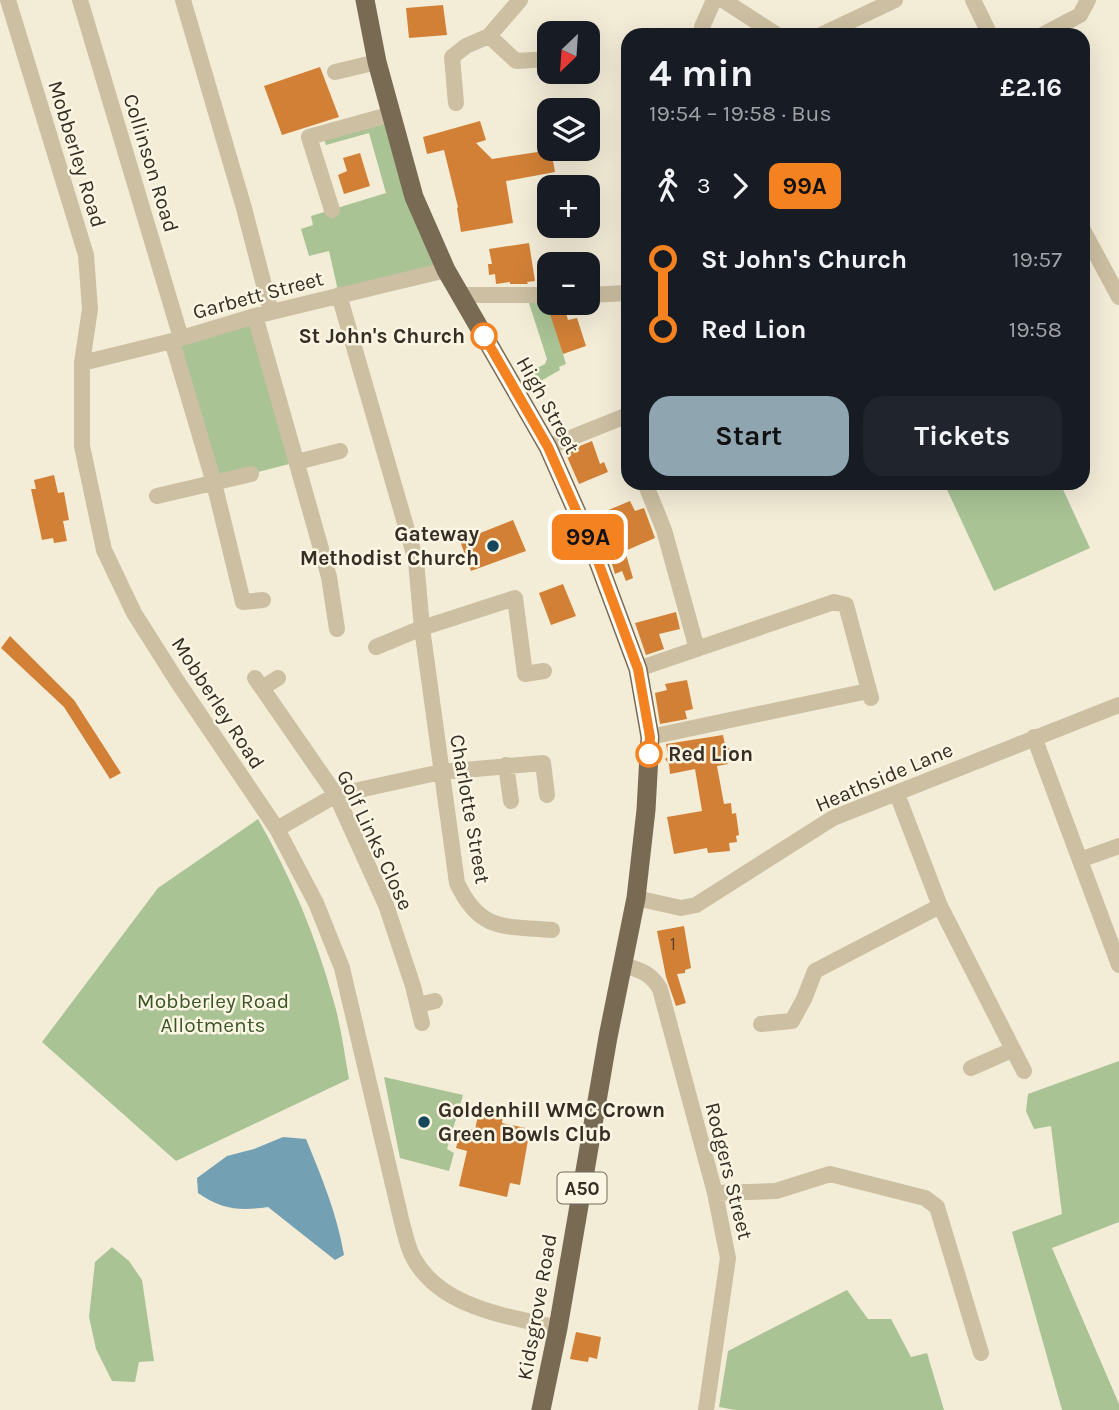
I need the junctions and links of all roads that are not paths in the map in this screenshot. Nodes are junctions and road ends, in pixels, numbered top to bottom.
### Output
1 (8, 0) edge
2 (80, 0) edge
3 (183, 0) edge
4 (365, 0) edge
5 (520, 0) edge
6 (714, 0) edge
7 (723, 0) edge
8 (895, 0) edge
9 (973, 0) edge
10 (1088, 0) edge
11 (702, 28) edge
12 (765, 28) edge
13 (836, 28) edge
14 (987, 28) edge
15 (1055, 28) edge
16 (489, 36) junction
17 (537, 60) edge
18 (377, 62) junction
19 (335, 72) dead end
20 (456, 103) dead end
21 (392, 114) junction
22 (332, 209) dead end
23 (1090, 243) edge
24 (446, 270) junction
25 (621, 293) edge
26 (600, 294) edge
27 (338, 295) junction
28 (461, 295) junction
29 (537, 295) edge
30 (1119, 297) edge
31 (263, 314) junction
32 (177, 340) junction
33 (82, 363) junction
34 (621, 422) edge
35 (548, 447) junction
36 (340, 451) dead end
37 (297, 462) junction
38 (251, 474) dead end
39 (214, 483) junction
40 (648, 490) edge
41 (157, 496) dead end
42 (262, 600) dead end
43 (422, 628) junction
44 (337, 629) dead end
45 (376, 647) dead end
46 (697, 649) junction
47 (638, 669) junction
48 (544, 671) dead end
49 (278, 678) dead end
50 (1119, 705) edge
51 (650, 737) junction
52 (1034, 737) junction
53 (506, 765) junction
54 (441, 772) junction
55 (897, 794) junction
56 (336, 795) junction
57 (547, 795) dead end
58 (511, 801) dead end
59 (277, 829) junction
60 (1119, 846) edge
61 (1080, 860) junction
62 (636, 898) junction
63 (940, 906) junction
64 (552, 930) dead end
65 (623, 965) junction
66 (1119, 965) edge
67 (435, 1002) dead end
68 (418, 1006) junction
69 (422, 1023) dead end
70 (761, 1024) dead end
71 (1012, 1050) junction
72 (971, 1068) dead end
73 (1024, 1071) dead end
74 (715, 1193) junction
75 (558, 1328) junction
76 (981, 1353) dead end
77 (541, 1410) edge
78 (706, 1410) edge

1 - 33 street, Mobberley Road
2 - 32 street, Collinson Road
3 - 31 street
4 - 18 main road, High Street / A50
5 - 16 street
6 - 11 street
7 - 12 street
8 - 13 street
9 - 14 street
10 - 15 street
16 - 17 street
16 - 20 street
18 - 19 street
18 - 21 main road, High Street / A50
21 - 22 street
21 - 24 main road, High Street / A50
23 - 30 street
24 - 27 street, Garbett Street
24 - 28 main road, High Street / A50
25 - 26 street
27 - 31 street, Garbett Street
27 - 43 street, Charlotte Street
28 - 29 street
28 - 35 main road, High Street / A50
31 - 32 street, Garbett Street
31 - 37 street
32 - 33 street, Garbett Street
32 - 39 street, Collinson Road
33 - 59 street, Mobberley Road
34 - 35 street
35 - 47 main road, High Street / A50
36 - 37 street
37 - 44 street
38 - 39 street
39 - 41 street
39 - 42 street, Collinson Road
40 - 46 street
43 - 45 street
43 - 48 street
43 - 54 street, Charlotte Street
46 - 47 street
46 - 51 street
47 - 51 main road, High Street / A50
49 - 56 street, Golf Links Close
50 - 52 street, Heathside Lane
51 - 62 main road, High Street / A50
52 - 55 street, Heathside Lane
52 - 61 street
53 - 54 street
53 - 57 street
53 - 58 street
54 - 56 street
54 - 64 street, Charlotte Street
55 - 62 street, Heathside Lane
55 - 63 street
56 - 59 street
56 - 68 street, Golf Links Close
59 - 75 street, Mobberley Road
60 - 61 street
61 - 66 street
62 - 65 main road, High Street / A50
63 - 70 street
63 - 71 street
65 - 74 street, Rodgers Street
65 - 75 main road, Kidsgrove Road / A50
67 - 68 street
68 - 69 street, Golf Links Close
71 - 72 street
71 - 73 street
74 - 76 street
74 - 78 street, Rodgers Street
75 - 77 main road, Kidsgrove Road / A50

